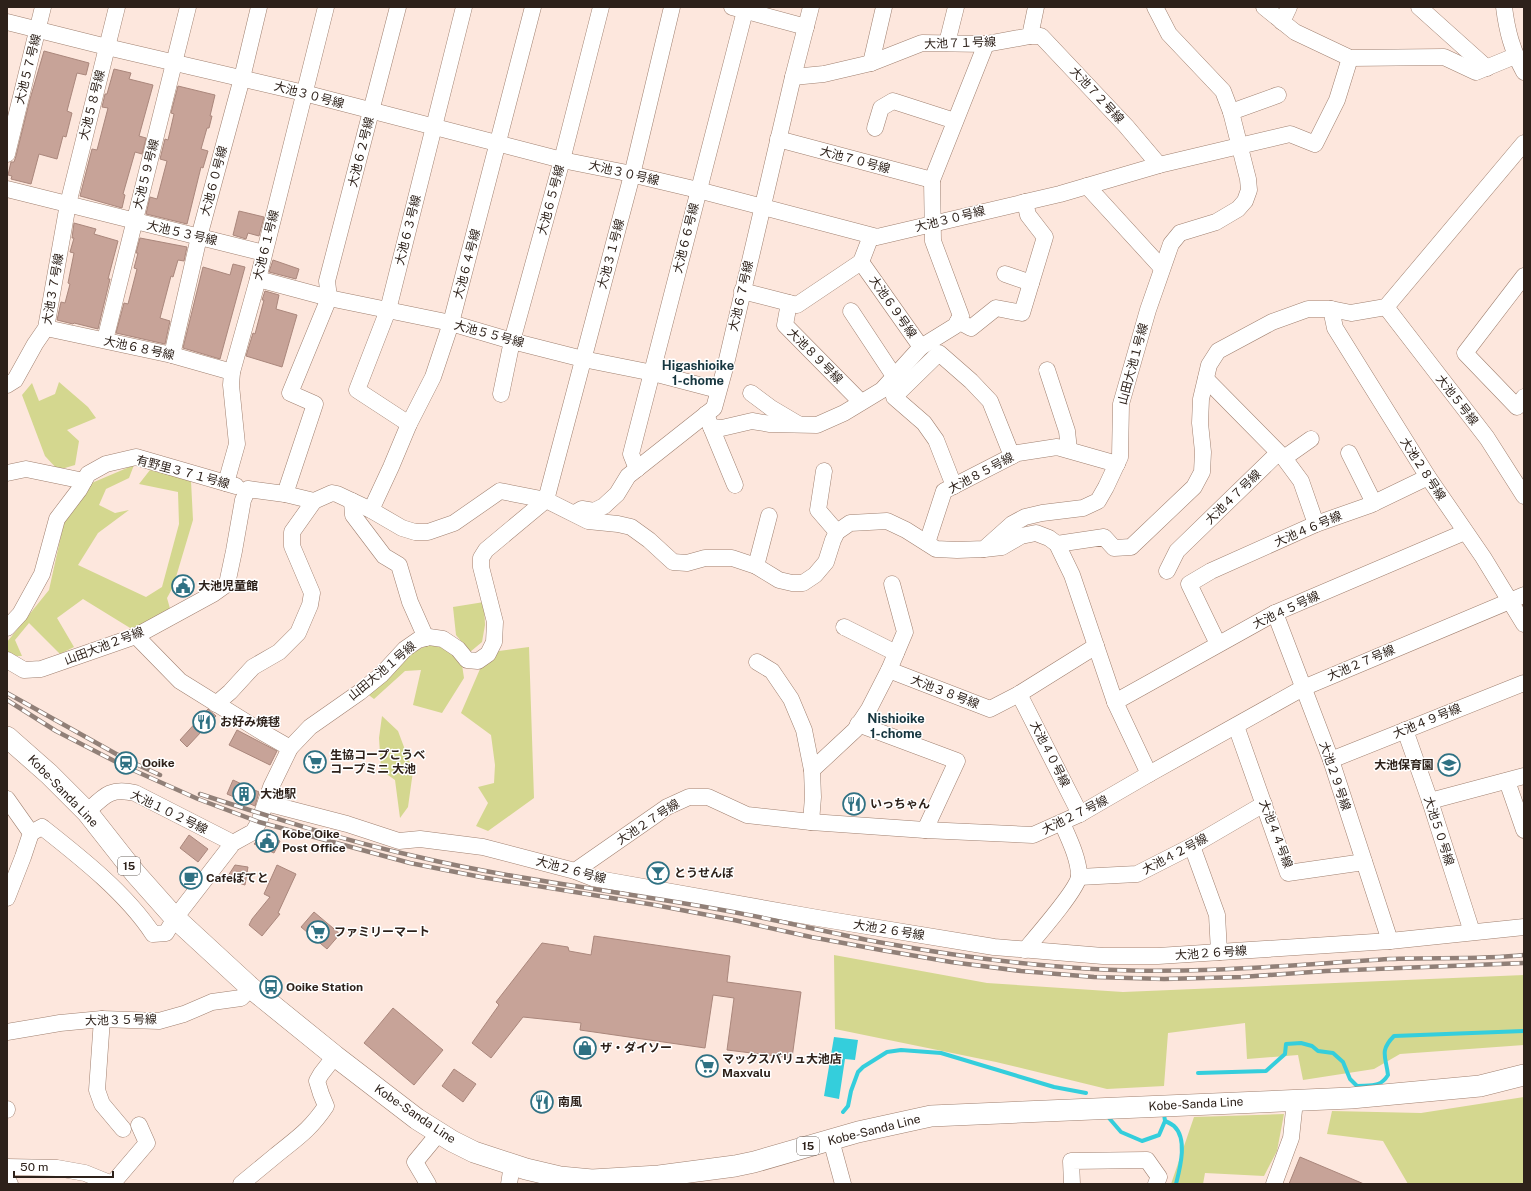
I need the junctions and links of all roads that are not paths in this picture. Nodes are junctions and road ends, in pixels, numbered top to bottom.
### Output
1 (43, 7) edge
2 (117, 7) edge
3 (188, 7) edge
4 (259, 7) edge
5 (326, 7) edge
6 (398, 7) edge
7 (464, 7) edge
8 (533, 7) edge
9 (601, 7) edge
10 (672, 7) edge
11 (811, 7) edge
12 (884, 7) edge
13 (956, 7) edge
14 (1036, 7) edge
15 (1154, 7) edge
16 (1264, 7) edge
17 (1289, 7) edge
18 (1419, 7) edge
19 (1504, 7) edge
20 (741, 8) edge
21 (7, 22) edge
22 (1282, 22) junction
23 (806, 27) junction
24 (37, 29) junction
25 (1030, 36) junction
26 (947, 43) junction
27 (986, 44) junction
28 (107, 47) junction
29 (1515, 56) junction
30 (1350, 58) junction
31 (174, 62) junction
32 (871, 63) junction
33 (1487, 68) junction
34 (1524, 72) edge
35 (793, 77) junction
36 (242, 78) junction
37 (304, 93) junction
38 (1278, 95) dead end
39 (371, 111) junction
40 (1231, 112) junction
41 (955, 121) junction
42 (435, 126) junction
43 (875, 128) dead end
44 (778, 139) junction
45 (1524, 143) edge
46 (498, 144) junction
47 (1239, 145) junction
48 (7, 154) edge
49 (562, 160) junction
50 (1159, 164) junction
51 (632, 175) junction
52 (932, 180) junction
53 (1087, 186) junction
54 (7, 190) edge
55 (698, 190) junction
56 (1025, 202) junction
57 (68, 204) junction
58 (762, 208) junction
59 (134, 221) junction
60 (932, 224) junction
61 (199, 236) junction
62 (871, 236) junction
63 (264, 253) junction
64 (861, 262) junction
65 (1162, 268) junction
66 (1005, 274) dead end
67 (1524, 276) edge
68 (258, 278) junction
69 (1031, 283) junction
70 (742, 291) junction
71 (330, 298) junction
72 (789, 303) junction
73 (1386, 307) junction
74 (1331, 309) junction
75 (388, 310) junction
76 (851, 311) dead end
77 (958, 321) junction
78 (451, 323) junction
79 (46, 328) junction
80 (105, 340) junction
81 (512, 341) junction
82 (921, 347) junction
83 (172, 355) junction
84 (583, 358) junction
85 (1047, 370) dead end
86 (232, 372) junction
87 (653, 373) junction
88 (894, 376) junction
89 (1206, 379) junction
90 (7, 385) edge
91 (718, 390) junction
92 (752, 393) dead end
93 (501, 394) dead end
94 (1524, 398) edge
95 (861, 402) junction
96 (708, 420) junction
97 (409, 424) junction
98 (799, 425) junction
99 (1311, 440) dead end
100 (1069, 450) junction
101 (1349, 453) dead end
102 (1012, 456) junction
103 (1281, 456) junction
104 (1117, 464) junction
105 (637, 469) junction
106 (824, 471) dead end
107 (7, 473) edge
108 (1428, 477) junction
109 (84, 482) junction
110 (226, 484) junction
111 (735, 485) dead end
112 (954, 486) junction
113 (248, 489) junction
114 (285, 494) junction
115 (1524, 496) edge
116 (546, 500) junction
117 (314, 501) junction
118 (352, 501) junction
119 (1374, 503) junction
120 (371, 510) junction
121 (573, 514) junction
122 (769, 516) dead end
123 (1316, 524) junction
124 (837, 532) junction
125 (1464, 532) junction
126 (927, 543) junction
127 (1056, 544) junction
128 (984, 549) junction
129 (756, 566) junction
130 (1167, 571) dead end
131 (892, 584) dead end
132 (1517, 598) edge
133 (1274, 613) junction
134 (1524, 624) edge
135 (844, 627) dead end
136 (7, 628) edge
137 (136, 636) junction
138 (426, 638) junction
139 (1218, 644) junction
140 (1096, 646) junction
141 (896, 653) junction
142 (7, 660) edge
143 (757, 662) dead end
144 (889, 670) junction
145 (1524, 683) edge
146 (1304, 688) junction
147 (1019, 694) junction
148 (1115, 702) junction
149 (216, 704) junction
150 (858, 724) junction
151 (1236, 726) junction
152 (1405, 730) junction
153 (7, 737) edge
154 (290, 748) junction
155 (1331, 760) junction
156 (812, 770) junction
157 (1149, 774) junction
158 (1524, 776) edge
159 (1507, 781) junction
160 (7, 799) edge
161 (1430, 801) junction
162 (266, 803) junction
163 (1264, 804) junction
164 (87, 812) junction
165 (1080, 814) junction
166 (811, 822) junction
167 (1062, 823) junction
168 (925, 830) junction
169 (1524, 830) edge
170 (31, 833) junction
171 (233, 843) junction
172 (1192, 846) junction
173 (1364, 862) junction
174 (574, 871) junction
175 (1079, 877) junction
176 (7, 898) edge
177 (175, 918) junction
178 (1524, 927) edge
179 (1472, 932) junction
180 (1390, 941) junction
181 (1025, 950) junction
182 (1219, 952) junction
183 (251, 988) junction
184 (102, 1018) junction
185 (7, 1032) edge
186 (335, 1056) junction
187 (1524, 1075) edge
188 (1295, 1101) junction
189 (138, 1125) dead end
190 (123, 1129) dead end
191 (439, 1133) junction
192 (831, 1140) junction
193 (7, 1167) edge
194 (510, 1175) edge
195 (7, 1179) edge
196 (10, 1184) edge
197 (112, 1184) edge
198 (241, 1184) edge
199 (428, 1184) edge
200 (843, 1184) edge
201 (1072, 1184) edge
202 (1156, 1184) edge
203 (1274, 1184) edge

1 - 24 street, 大池５７号線
2 - 28 street, 大池５８号線
3 - 31 street, 大池５９号線
4 - 36 street, 大池６０号線
5 - 37 street, 大池６１号線
6 - 39 street, 大池６２号線
7 - 42 street, 大池６３号線
8 - 46 street, 大池６４号線
9 - 49 street, 大池６５号線
10 - 51 street, 大池３１号線
11 - 23 street, 大池６７号線
12 - 32 street
13 - 26 street
14 - 25 street
15 - 40 street, 山田大池１号線
16 - 22 street
17 - 22 street
18 - 33 street
19 - 29 street
20 - 23 street
20 - 55 street, 大池６６号線
21 - 24 street, 大池３０号線
22 - 30 street
23 - 35 street, 大池６７号線
24 - 28 street, 大池３０号線
24 - 48 street, 大池５７号線
25 - 27 street, 大池７１号線
25 - 50 street, 大池７２号線
26 - 27 street, 大池７１号線
26 - 32 street, 大池７１号線
27 - 41 street
28 - 31 street, 大池３０号線
28 - 57 street, 大池５８号線
29 - 33 street
29 - 34 street
30 - 33 street
30 - 47 street, 大池３０号線
31 - 36 street, 大池３０号線
31 - 59 street, 大池５９号線
32 - 35 street, 大池７１号線
35 - 44 street, 大池６７号線
36 - 37 street, 大池３０号線
36 - 61 street, 大池６０号線
37 - 39 street, 大池３０号線
37 - 63 street, 大池６１号線
38 - 40 street
39 - 42 street, 大池３０号線
39 - 71 street, 大池６２号線
40 - 47 street, 山田大池１号線
41 - 43 street
41 - 52 street
42 - 46 street, 大池３０号線
42 - 75 street, 大池６３号線
44 - 52 street, 大池７０号線
44 - 58 street, 大池６７号線
45 - 73 street
46 - 49 street, 大池３０号線
46 - 78 street, 大池６４号線
47 - 50 street, 大池３０号線
47 - 65 street, 山田大池１号線
49 - 51 street, 大池３０号線
49 - 81 street, 大池６５号線
50 - 53 street, 大池３０号線
51 - 55 street, 大池３０号線
51 - 84 street, 大池３１号線
52 - 60 street
53 - 56 street, 大池３０号線
53 - 65 street
54 - 57 street, 大池５３号線
55 - 58 street, 大池３０号線
55 - 87 street, 大池６６号線
56 - 60 street, 大池３０号線
56 - 69 street
57 - 59 street, 大池５３号線
57 - 79 street, 大池３７号線
58 - 62 street, 大池３０号線
58 - 70 street, 大池６７号線
59 - 61 street, 大池５３号線
59 - 80 street, 大池５９号線
60 - 62 street, 大池３０号線
60 - 77 street
61 - 63 street, 大池５３号線
61 - 83 street, 大池６０号線
62 - 64 street
63 - 68 street, 大池６１号線
64 - 72 street
64 - 82 street, 大池６９号線
65 - 104 street, 山田大池１号線
66 - 69 street
67 - 94 street
68 - 71 street, 大池５５号線
68 - 86 street, 大池６１号線
69 - 77 street
70 - 72 street
70 - 91 street, 大池６７号線
71 - 75 street, 大池５５号線
71 - 114 street
72 - 95 street, 大池８９号線
73 - 74 street
73 - 115 street, 大池５号線
74 - 89 street
74 - 108 street, 大池２８号線
75 - 78 street, 大池５５号線
75 - 97 street, 大池６３号線
76 - 88 street
77 - 82 street, 大池６９号線
78 - 81 street, 大池５５号線
78 - 97 street, 大池６４号線
79 - 80 street, 大池６８号線
79 - 90 street, 大池３７号線
80 - 83 street, 大池６８号線
81 - 84 street, 大池５５号線
81 - 93 street, 大池６５号線
82 - 88 street
83 - 86 street, 大池６８号線
84 - 87 street, 大池５５号線
84 - 116 street, 大池３１号線
85 - 100 street
86 - 110 street, 大池６１号線
87 - 91 street, 大池５５号線
87 - 105 street, 大池６６号線
88 - 95 street
89 - 103 street
89 - 127 street
91 - 96 street, 大池６７号線
92 - 98 street
95 - 98 street
96 - 98 street
96 - 105 street, 大池６７号線
96 - 111 street
97 - 120 street, 大池６４号線
99 - 103 street, 大池４７号線
100 - 102 street, 大池８５号線
100 - 104 street, 大池８５号線
101 - 119 street
102 - 112 street, 大池８５号線
102 - 112 street
103 - 123 street
103 - 130 street, 大池４７号線
104 - 128 street, 山田大池１号線
105 - 121 street, 大池６７号線
106 - 124 street
107 - 109 street
108 - 119 street, 大池４６号線
108 - 125 street, 大池２８号線
109 - 110 street, 有野里３７１号線
109 - 136 street, 有野里３７１号線
110 - 113 street, 有野里３７１号線
112 - 126 street, 大池８５号線
113 - 114 street
113 - 137 street, 山田大池２号線
114 - 117 street
116 - 120 street
116 - 121 street
116 - 138 street, 山田大池１号線
117 - 118 street
117 - 149 street
118 - 120 street
118 - 138 street
119 - 123 street, 大池４６号線
121 - 129 street
122 - 129 street
123 - 139 street, 大池４６号線
124 - 126 street
124 - 129 street
125 - 132 street, 大池２８号線
125 - 133 street, 大池４５号線
126 - 128 street
127 - 128 street
127 - 140 street
131 - 141 street
132 - 134 street, 大池２８号線
132 - 146 street, 大池２７号線
133 - 139 street, 大池４５号線
133 - 146 street, 大池２９号線
135 - 141 street
137 - 142 street, 山田大池２号線
137 - 149 street
138 - 154 street, 山田大池１号線
139 - 148 street, 大池４５号線
140 - 147 street, 大池３８号線
140 - 148 street
141 - 144 street
143 - 156 street
144 - 147 street, 大池３８号線
144 - 150 street
145 - 152 street, 大池４９号線
146 - 151 street, 大池２７号線
146 - 155 street, 大池２９号線
147 - 165 street, 大池４０号線
148 - 157 street
149 - 154 street
150 - 156 street
150 - 168 street
151 - 157 street, 大池２７号線
151 - 163 street, 大池４４号線
152 - 155 street, 大池４９号線
152 - 161 street, 大池５０号線
153 - 164 main road, Kobe-Sanda Line / 15
154 - 162 street, 山田大池１号線
155 - 173 street, 大池２９号線
156 - 166 street
157 - 165 street, 大池２７号線
158 - 159 street
159 - 161 street
159 - 169 street
160 - 170 street
161 - 179 street, 大池５０号線
162 - 171 street, 山田大池１号線
162 - 174 street, 大池２６号線
163 - 172 street, 大池４２号線
163 - 173 street, 大池４４号線
164 - 171 street, 大池１０２号線
164 - 177 main road, Kobe-Sanda Line / 15
165 - 167 street, 大池２７号線
166 - 168 street, 大池２７号線
166 - 174 street, 大池２７号線
167 - 168 street, 大池２７号線
167 - 175 street
170 - 176 street
170 - 177 street, 山田大池１号線
171 - 177 street, 山田大池１号線
172 - 175 street, 大池４２号線
172 - 182 street
173 - 180 street, 大池２９号線
174 - 181 street, 大池２６号線
175 - 181 street
177 - 183 main road, Kobe-Sanda Line / 15
178 - 179 street, 大池２６号線
179 - 180 street, 大池２６号線
180 - 182 street, 大池２６号線
181 - 182 street, 大池２６号線
183 - 184 street, 大池３５号線
183 - 186 main road, Kobe-Sanda Line / 15
184 - 185 street, 大池３５号線
184 - 190 street
186 - 191 main road, Kobe-Sanda Line / 15
186 - 198 street
187 - 188 main road, Kobe-Sanda Line / 15
188 - 192 main road, Kobe-Sanda Line / 15
188 - 203 street
189 - 197 street
191 - 194 main road, Kobe-Sanda Line / 15
191 - 199 street
192 - 194 main road, Kobe-Sanda Line / 15
192 - 200 street
193 - 197 street
195 - 196 street
201 - 202 street

